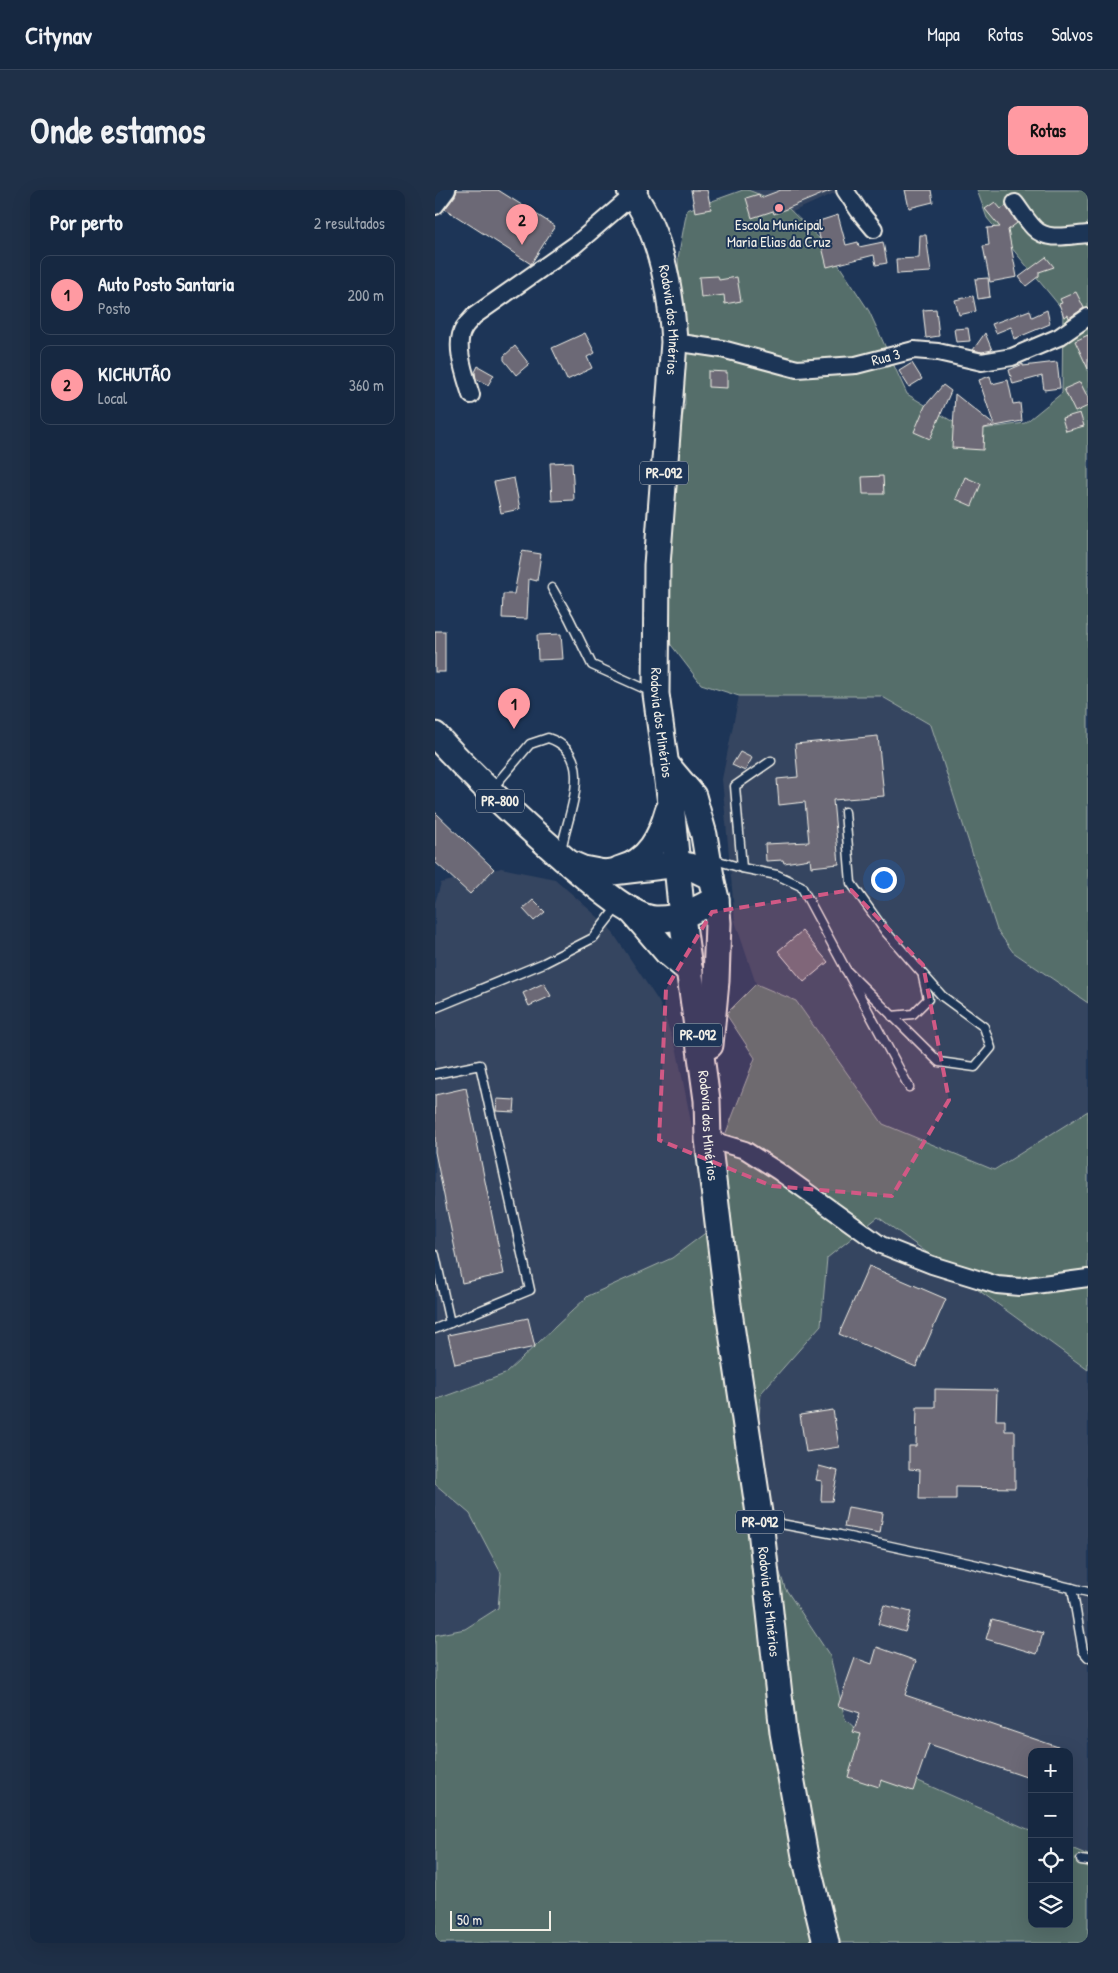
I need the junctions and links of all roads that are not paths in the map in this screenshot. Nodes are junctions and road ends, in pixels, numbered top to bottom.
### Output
1 (447, 190) edge
2 (845, 190) edge
3 (634, 191) edge
4 (1015, 202) dead end
5 (435, 206) edge
6 (874, 229) dead end
7 (1088, 234) edge
8 (1088, 317) edge
9 (674, 342) junction
10 (471, 395) dead end
11 (552, 588) dead end
12 (656, 694) junction
13 (435, 735) edge
14 (771, 761) dead end
15 (665, 763) junction
16 (490, 792) junction
17 (671, 803) junction
18 (845, 812) dead end
19 (565, 859) junction
20 (676, 865) junction
21 (742, 868) junction
22 (604, 874) junction
23 (711, 878) junction
24 (626, 906) junction
25 (682, 916) junction
26 (845, 969) junction
27 (690, 971) junction
28 (922, 974) junction
29 (435, 1008) edge
30 (892, 1016) junction
31 (435, 1074) edge
32 (909, 1087) dead end
33 (707, 1100) junction
34 (708, 1139) junction
35 (435, 1255) edge
36 (1088, 1278) edge
37 (450, 1322) junction
38 (435, 1328) edge
39 (760, 1520) junction
40 (1072, 1588) junction
41 (1088, 1592) edge
42 (1088, 1657) edge
43 (826, 1943) edge

1 - 5 street
2 - 6 street
3 - 9 main road, Rodovia dos Minérios / PR-092
3 - 10 street
4 - 7 street
8 - 9 street, Rua 3
9 - 12 main road, Rodovia dos Minérios / PR-092
11 - 12 lane
12 - 15 main road, Rodovia dos Minérios / PR-092
13 - 16 main road, PR-800
14 - 21 lane
15 - 17 main road, Rodovia dos Minérios / PR-092
15 - 23 main road
16 - 19 main road, PR-800
16 - 19 lane
17 - 20 main road, Rodovia dos Minérios / PR-092
17 - 22 main road
18 - 28 lane
19 - 22 main road, PR-800
19 - 24 main road, PR-800
20 - 22 main road, PR-800
20 - 23 main road
20 - 25 main road, Rodovia dos Minérios / PR-092
21 - 23 lane
21 - 26 lane
23 - 25 main road
23 - 33 main road
24 - 25 main road, PR-800
24 - 27 main road
24 - 29 lane
25 - 27 main road, Rodovia dos Minérios / PR-092
26 - 30 lane
26 - 32 lane
27 - 33 main road, Rodovia dos Minérios / PR-092
28 - 30 lane
28 - 30 lane
31 - 37 lane
33 - 34 main road, Rodovia dos Minérios / PR-092
34 - 36 street
34 - 39 main road, Rodovia dos Minérios / PR-092
35 - 37 lane
37 - 38 lane
39 - 40 lane
39 - 43 main road, Rodovia dos Minérios / PR-092
40 - 41 lane
40 - 42 lane

